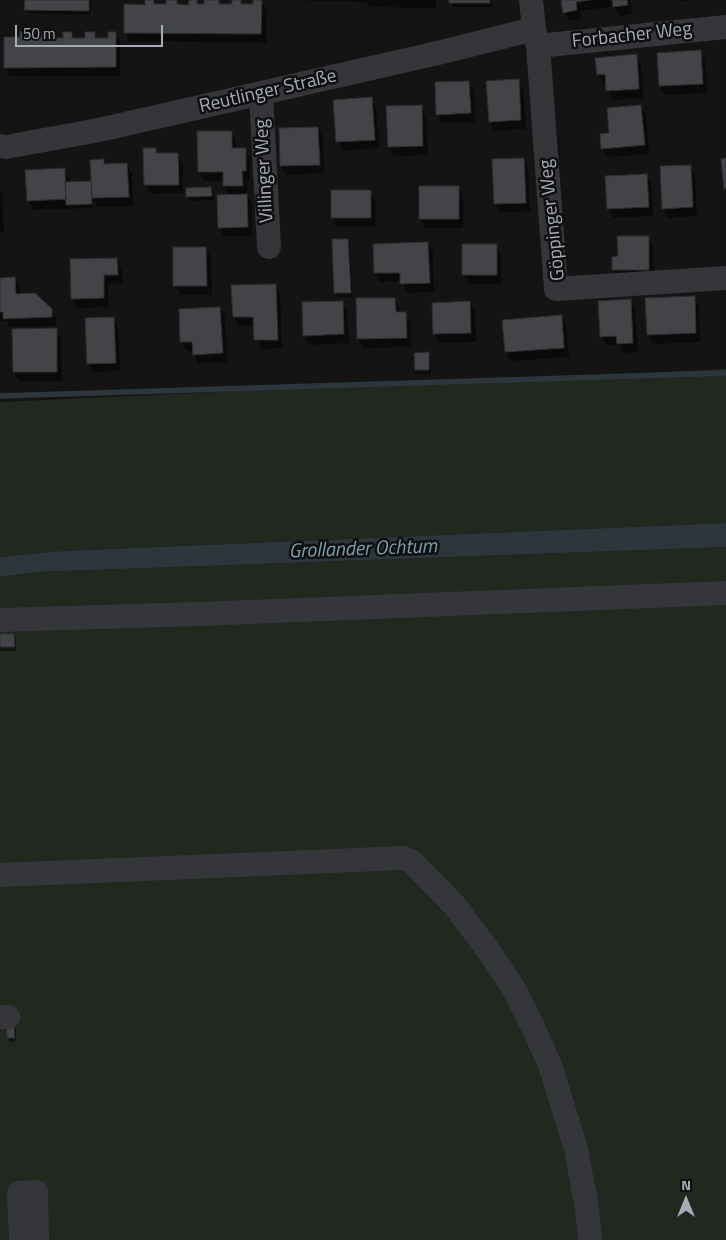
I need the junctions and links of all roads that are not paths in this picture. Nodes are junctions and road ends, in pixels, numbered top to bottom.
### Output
1 (532, 0) edge
2 (726, 27) edge
3 (536, 38) junction
4 (261, 94) junction
5 (0, 146) edge
6 (268, 247) dead end
7 (726, 278) edge
8 (726, 593) edge
9 (0, 620) edge
10 (0, 875) edge
11 (21, 1240) edge
12 (37, 1240) edge
13 (590, 1240) edge

1 - 3 street
2 - 3 street, Forbacher Weg
3 - 4 street, Reutlinger Straße
3 - 7 street, Göppinger Weg
4 - 5 street, Reutlinger Straße
4 - 6 street, Villinger Weg
8 - 9 street
10 - 13 street
11 - 12 street

